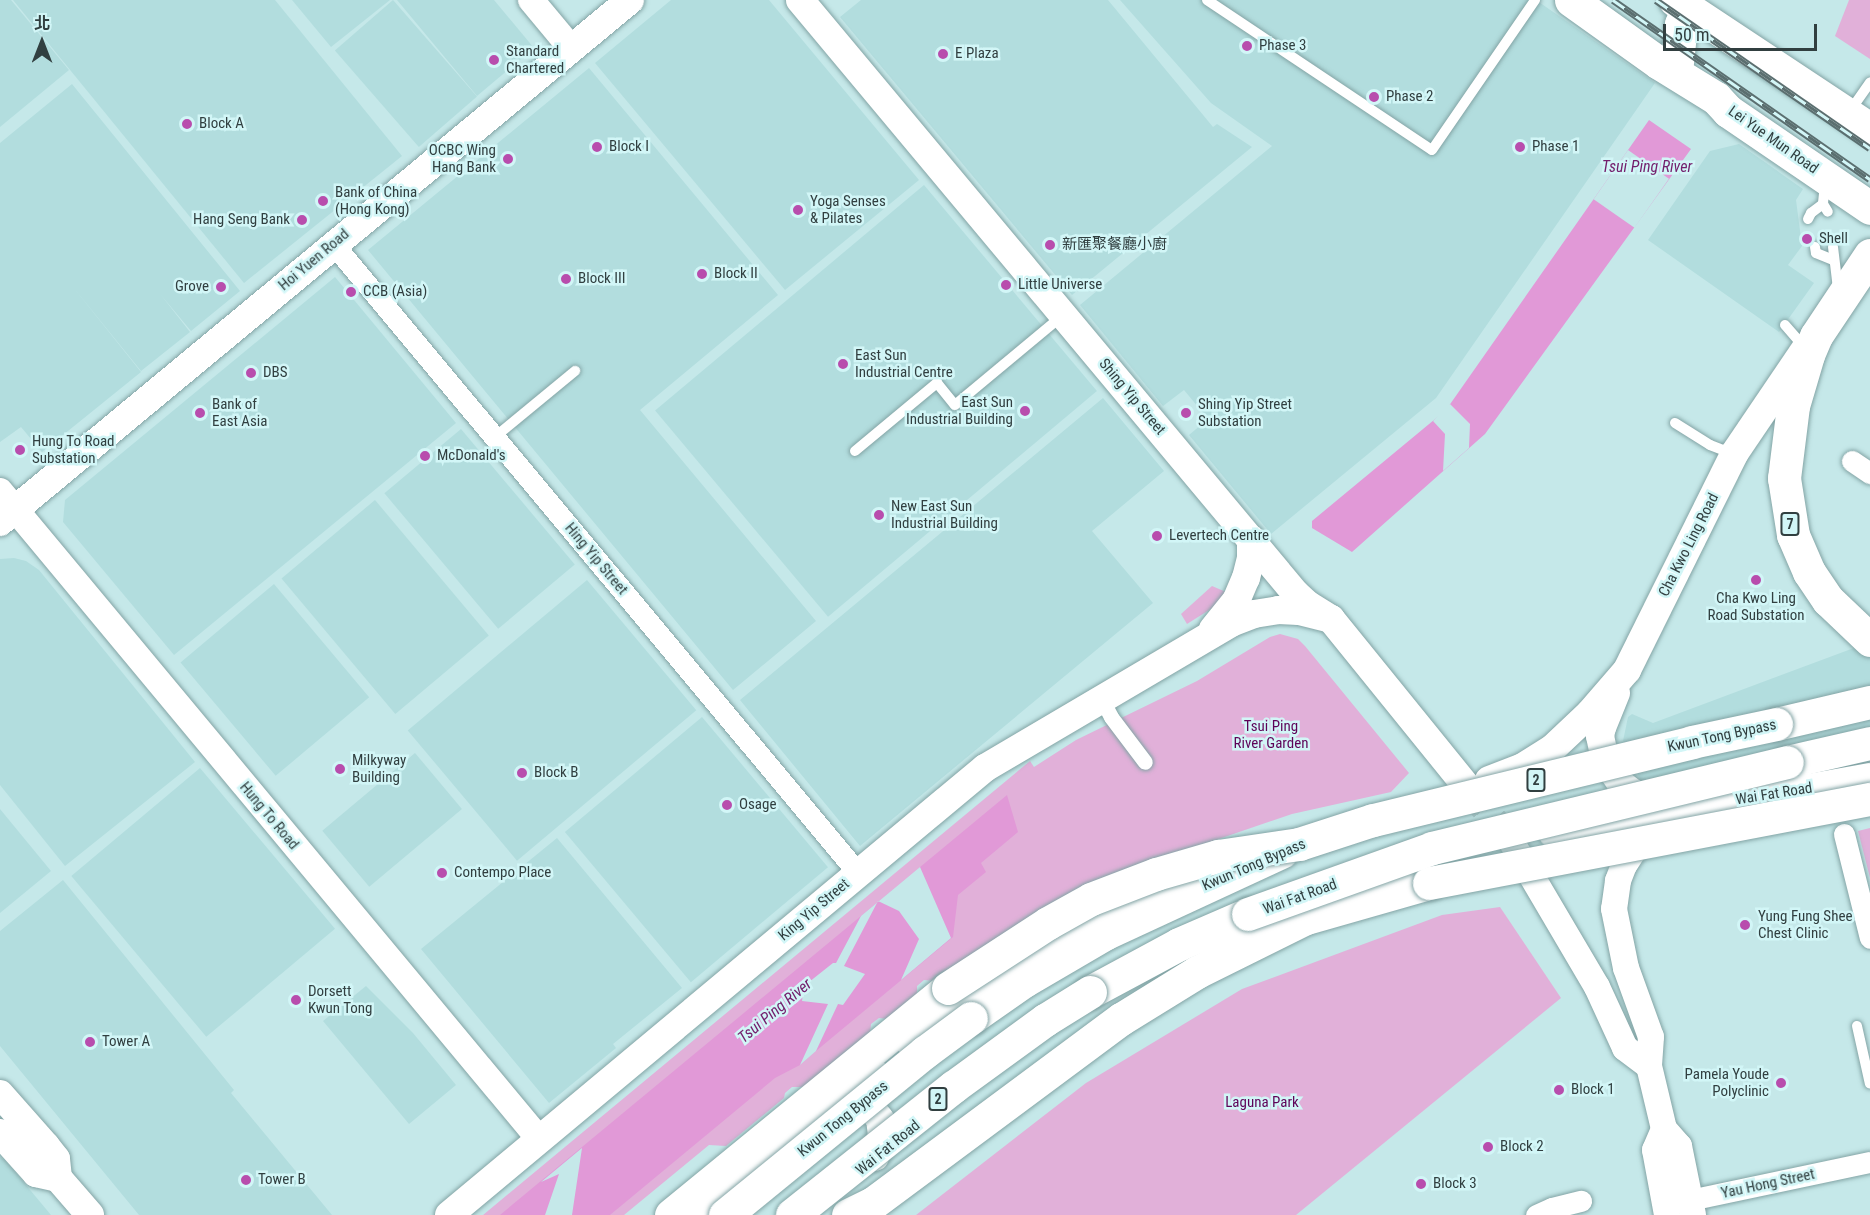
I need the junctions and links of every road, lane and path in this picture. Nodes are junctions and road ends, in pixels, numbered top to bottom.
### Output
1 (531, 0) edge
2 (630, 0) edge
3 (800, 0) edge
4 (1207, 0) edge
5 (1535, 0) edge
6 (1571, 0) edge
7 (1685, 3) edge
8 (571, 48) junction
9 (1676, 72) junction
10 (1870, 82) edge
11 (1859, 121) edge
12 (1825, 198) junction
13 (1870, 208) edge
14 (1808, 219) dead end
15 (334, 244) junction
16 (1815, 247) dead end
17 (1833, 247) dead end
18 (1870, 255) edge
19 (1833, 260) junction
20 (1840, 298) junction
21 (1063, 315) junction
22 (1785, 325) dead end
23 (1811, 342) junction
24 (575, 371) dead end
25 (1675, 423) dead end
26 (495, 437) junction
27 (855, 452) dead end
28 (1734, 454) junction
29 (1852, 461) dead end
30 (1870, 473) edge
31 (5, 507) edge
32 (1251, 539) junction
33 (1332, 619) junction
34 (1203, 639) junction
35 (1870, 639) edge
36 (1627, 670) junction
37 (1101, 698) junction
38 (1870, 702) edge
39 (1870, 743) edge
40 (1145, 762) dead end
41 (1870, 777) edge
42 (1467, 788) junction
43 (1870, 799) edge
44 (1681, 810) junction
45 (1844, 834) dead end
46 (1511, 842) junction
47 (1299, 844) junction
48 (858, 873) junction
49 (1248, 914) junction
50 (1306, 918) junction
51 (1870, 938) edge
52 (1857, 1026) dead end
53 (1648, 1066) junction
54 (1868, 1070) edge
55 (1870, 1084) edge
56 (2, 1098) edge
57 (830, 1107) junction
58 (1664, 1129) junction
59 (0, 1133) edge
60 (540, 1140) junction
61 (875, 1157) junction
62 (1870, 1162) edge
63 (58, 1178) junction
64 (1581, 1201) dead end
65 (1692, 1207) edge
66 (860, 1209) edge
67 (1666, 1210) edge
68 (90, 1215) edge
69 (449, 1215) edge
70 (671, 1215) edge
71 (703, 1215) edge
72 (725, 1215) edge
73 (792, 1215) edge
74 (818, 1215) edge
75 (1536, 1215) edge

1 - 8 street
2 - 8 main road, Hoi Yuen Road
3 - 21 main road, Shing Yip Street
4 - 5 lane
6 - 9 highway, Lei Yue Mun Road
7 - 9 highway
7 - 11 highway
8 - 15 main road, Hoi Yuen Road
9 - 12 highway, Lei Yue Mun Road
10 - 11 lane
12 - 13 highway, Lei Yue Mun Road
12 - 14 lane
15 - 26 street, Hing Yip Street
15 - 31 main road, Hoi Yuen Road
16 - 19 lane
17 - 19 lane
18 - 20 highway, Cha Kwo Ling Road / 7
19 - 20 lane
20 - 23 highway, Cha Kwo Ling Road / 7
21 - 27 lane
21 - 32 main road, Shing Yip Street
22 - 23 lane
23 - 28 main road, Cha Kwo Ling Road
23 - 35 highway, 7
24 - 26 lane
25 - 28 lane
26 - 48 street, Hing Yip Street
28 - 36 main road, Cha Kwo Ling Road
29 - 30 street
31 - 60 street, Hung To Road
32 - 33 main road, Shing Yip Street
32 - 34 main road, King Yip Street
33 - 34 main road, King Yip Street
33 - 42 main road, Shing Yip Street
34 - 37 main road, King Yip Street
36 - 42 main road, Cha Kwo Ling Road
36 - 44 main road
37 - 40 street
37 - 48 main road, King Yip Street
38 - 47 highway, Kwun Tong Bypass / 2, bridge
39 - 49 highway, 2, bridge
41 - 44 main road, Wai Fat Road
42 - 57 main road
43 - 50 highway, bridge
44 - 46 main road, Wai Fat Road
44 - 53 street
45 - 51 street
46 - 53 street
46 - 61 main road, Wai Fat Road
47 - 70 highway, bridge
47 - 72 highway, Kwun Tong Bypass / 2, bridge
48 - 60 main road, King Yip Street
49 - 50 highway
49 - 73 highway, 2, bridge
50 - 66 highway
52 - 54 lane
53 - 58 street
54 - 55 lane
56 - 63 main road
57 - 61 main road
57 - 71 main road
58 - 65 street
58 - 67 street
59 - 63 main road
60 - 69 main road, King Yip Street
61 - 74 main road, Wai Fat Road
62 - 65 street, Yau Hong Street
63 - 68 main road
64 - 75 street
65 - 67 street, Yau Hong Street

